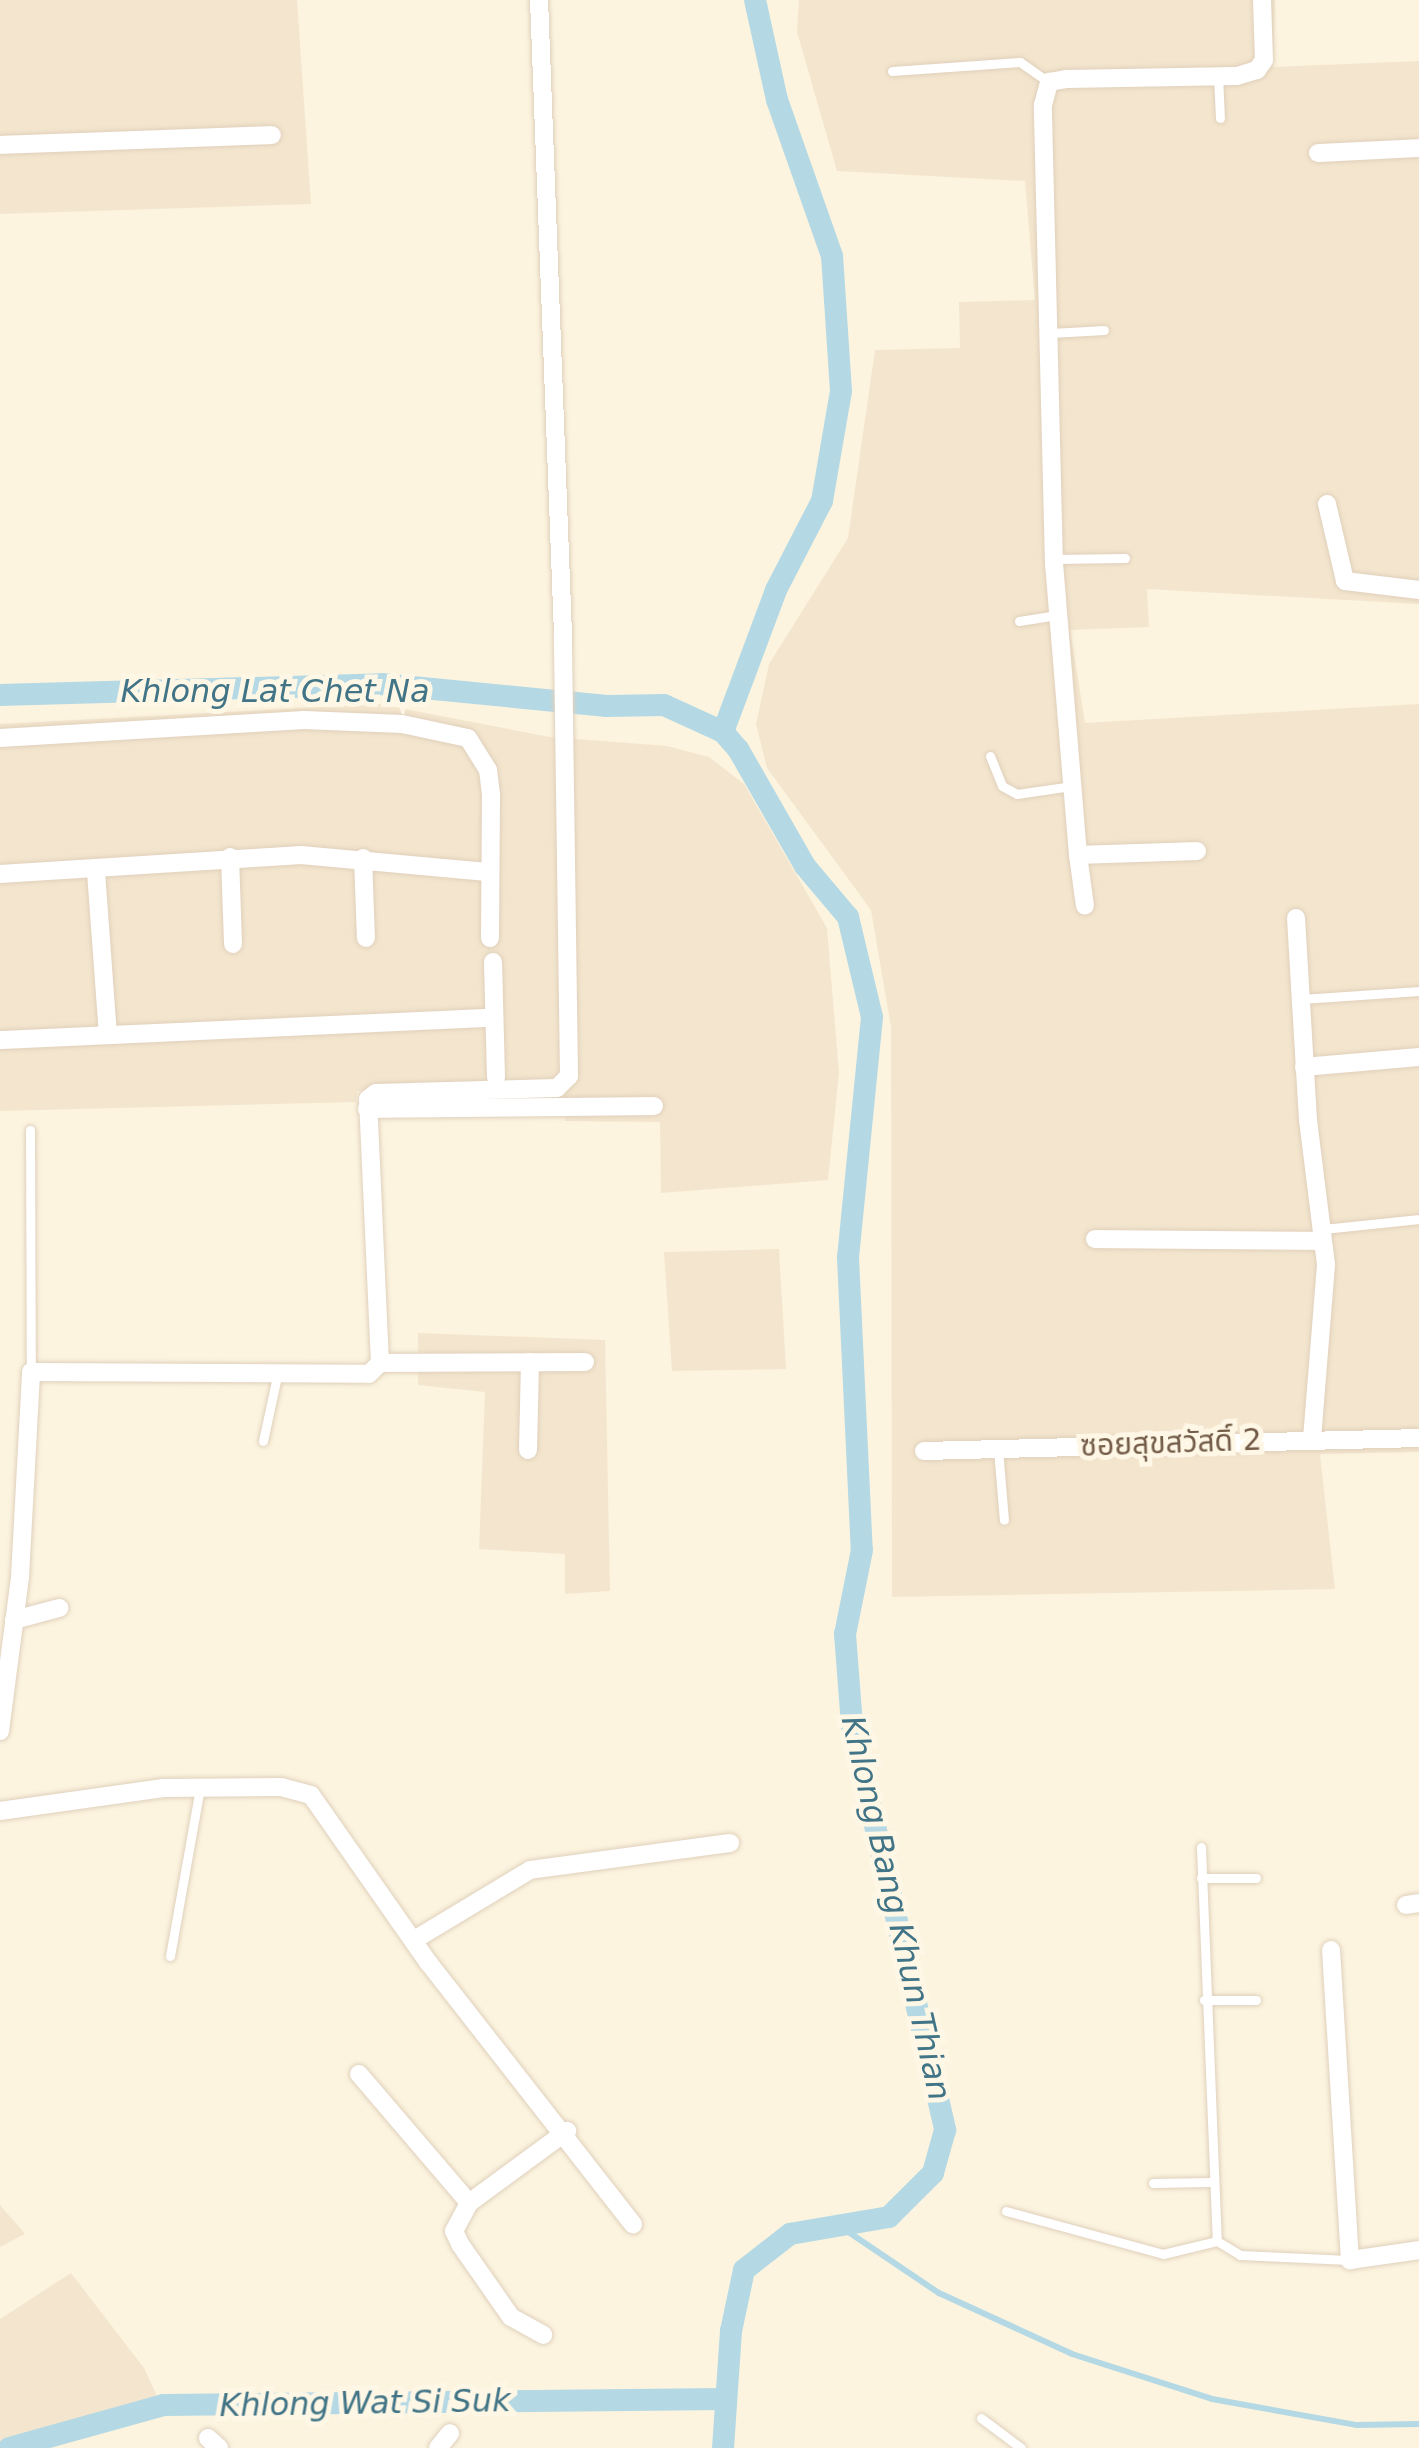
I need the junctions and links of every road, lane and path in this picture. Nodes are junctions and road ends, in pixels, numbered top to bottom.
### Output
1 (539, 0) edge
2 (1262, 0) edge
3 (892, 71) dead end
4 (1218, 76) junction
5 (1049, 82) junction
6 (1220, 118) dead end
7 (272, 134) dead end
8 (0, 146) edge
9 (1419, 148) edge
10 (1318, 153) dead end
11 (1104, 330) dead end
12 (1051, 332) junction
13 (1327, 504) dead end
14 (1125, 558) dead end
15 (1054, 559) junction
16 (1419, 590) edge
17 (1056, 616) junction
18 (1019, 620) dead end
19 (0, 738) edge
20 (990, 756) dead end
21 (1072, 786) junction
22 (1196, 852) dead end
23 (1078, 855) junction
24 (230, 857) junction
25 (363, 858) junction
26 (96, 872) junction
27 (487, 872) junction
28 (0, 874) edge
29 (1085, 906) dead end
30 (1296, 918) dead end
31 (366, 938) dead end
32 (490, 938) dead end
33 (232, 944) dead end
34 (493, 962) dead end
35 (1419, 990) edge
36 (1300, 999) junction
37 (493, 1018) junction
38 (108, 1035) junction
39 (0, 1040) edge
40 (1419, 1057) edge
41 (1304, 1067) junction
42 (496, 1077) dead end
43 (654, 1106) dead end
44 (368, 1109) junction
45 (30, 1130) dead end
46 (1419, 1218) edge
47 (1320, 1236) junction
48 (1095, 1240) dead end
49 (530, 1362) junction
50 (585, 1362) dead end
51 (380, 1363) junction
52 (32, 1372) junction
53 (277, 1376) junction
54 (1312, 1438) junction
55 (1419, 1438) edge
56 (263, 1441) dead end
57 (998, 1448) junction
58 (528, 1450) dead end
59 (924, 1451) dead end
60 (1004, 1520) dead end
61 (59, 1608) dead end
62 (14, 1620) junction
63 (0, 1732) edge
64 (200, 1787) junction
65 (0, 1811) edge
66 (730, 1843) dead end
67 (1200, 1846) dead end
68 (1201, 1878) junction
69 (1256, 1878) dead end
70 (414, 1940) junction
71 (1330, 1950) dead end
72 (170, 1956) dead end
73 (1204, 2000) junction
74 (1256, 2000) dead end
75 (359, 2074) dead end
76 (567, 2132) junction
77 (1210, 2182) junction
78 (1153, 2184) dead end
79 (469, 2204) junction
80 (1006, 2211) dead end
81 (633, 2224) dead end
82 (1217, 2241) junction
83 (1419, 2250) edge
84 (1350, 2260) junction
85 (543, 2335) dead end
86 (981, 2418) dead end
87 (1021, 2448) edge

1 - 44 street
2 - 4 street
3 - 5 lane
4 - 5 street
4 - 6 lane
5 - 12 street
7 - 8 street
9 - 10 street
11 - 12 lane
12 - 15 street
13 - 16 street
14 - 15 lane
15 - 17 street
17 - 18 lane
17 - 21 street
19 - 27 street
20 - 21 lane
21 - 23 street
22 - 23 street
23 - 29 street
24 - 25 street
24 - 26 street
24 - 33 street
25 - 27 street
25 - 31 street
26 - 28 street
26 - 38 street
27 - 32 street
30 - 36 street
34 - 37 street
35 - 36 lane
36 - 41 street
37 - 38 street
37 - 42 street
38 - 39 street
40 - 41 street
41 - 47 street
43 - 44 street
44 - 51 street
45 - 52 lane
46 - 47 lane
47 - 48 street
47 - 54 street
49 - 50 street
49 - 51 street
49 - 58 street
51 - 53 street
52 - 53 street
52 - 62 street
53 - 56 lane
54 - 55 street, ซอยสุขสวัสดิ์ 2
54 - 57 street, ซอยสุขสวัสดิ์ 2
57 - 59 street, ซอยสุขสวัสดิ์ 2
57 - 60 lane
61 - 62 street
62 - 63 street
64 - 65 street
64 - 70 street
64 - 72 lane
66 - 70 street
67 - 68 lane
68 - 69 lane
68 - 73 lane
70 - 76 street
71 - 84 street
73 - 74 lane
73 - 77 lane
75 - 79 street
76 - 79 street
76 - 81 street
77 - 78 lane
77 - 82 lane
79 - 85 street
80 - 82 lane
82 - 84 lane
83 - 84 street
86 - 87 lane

